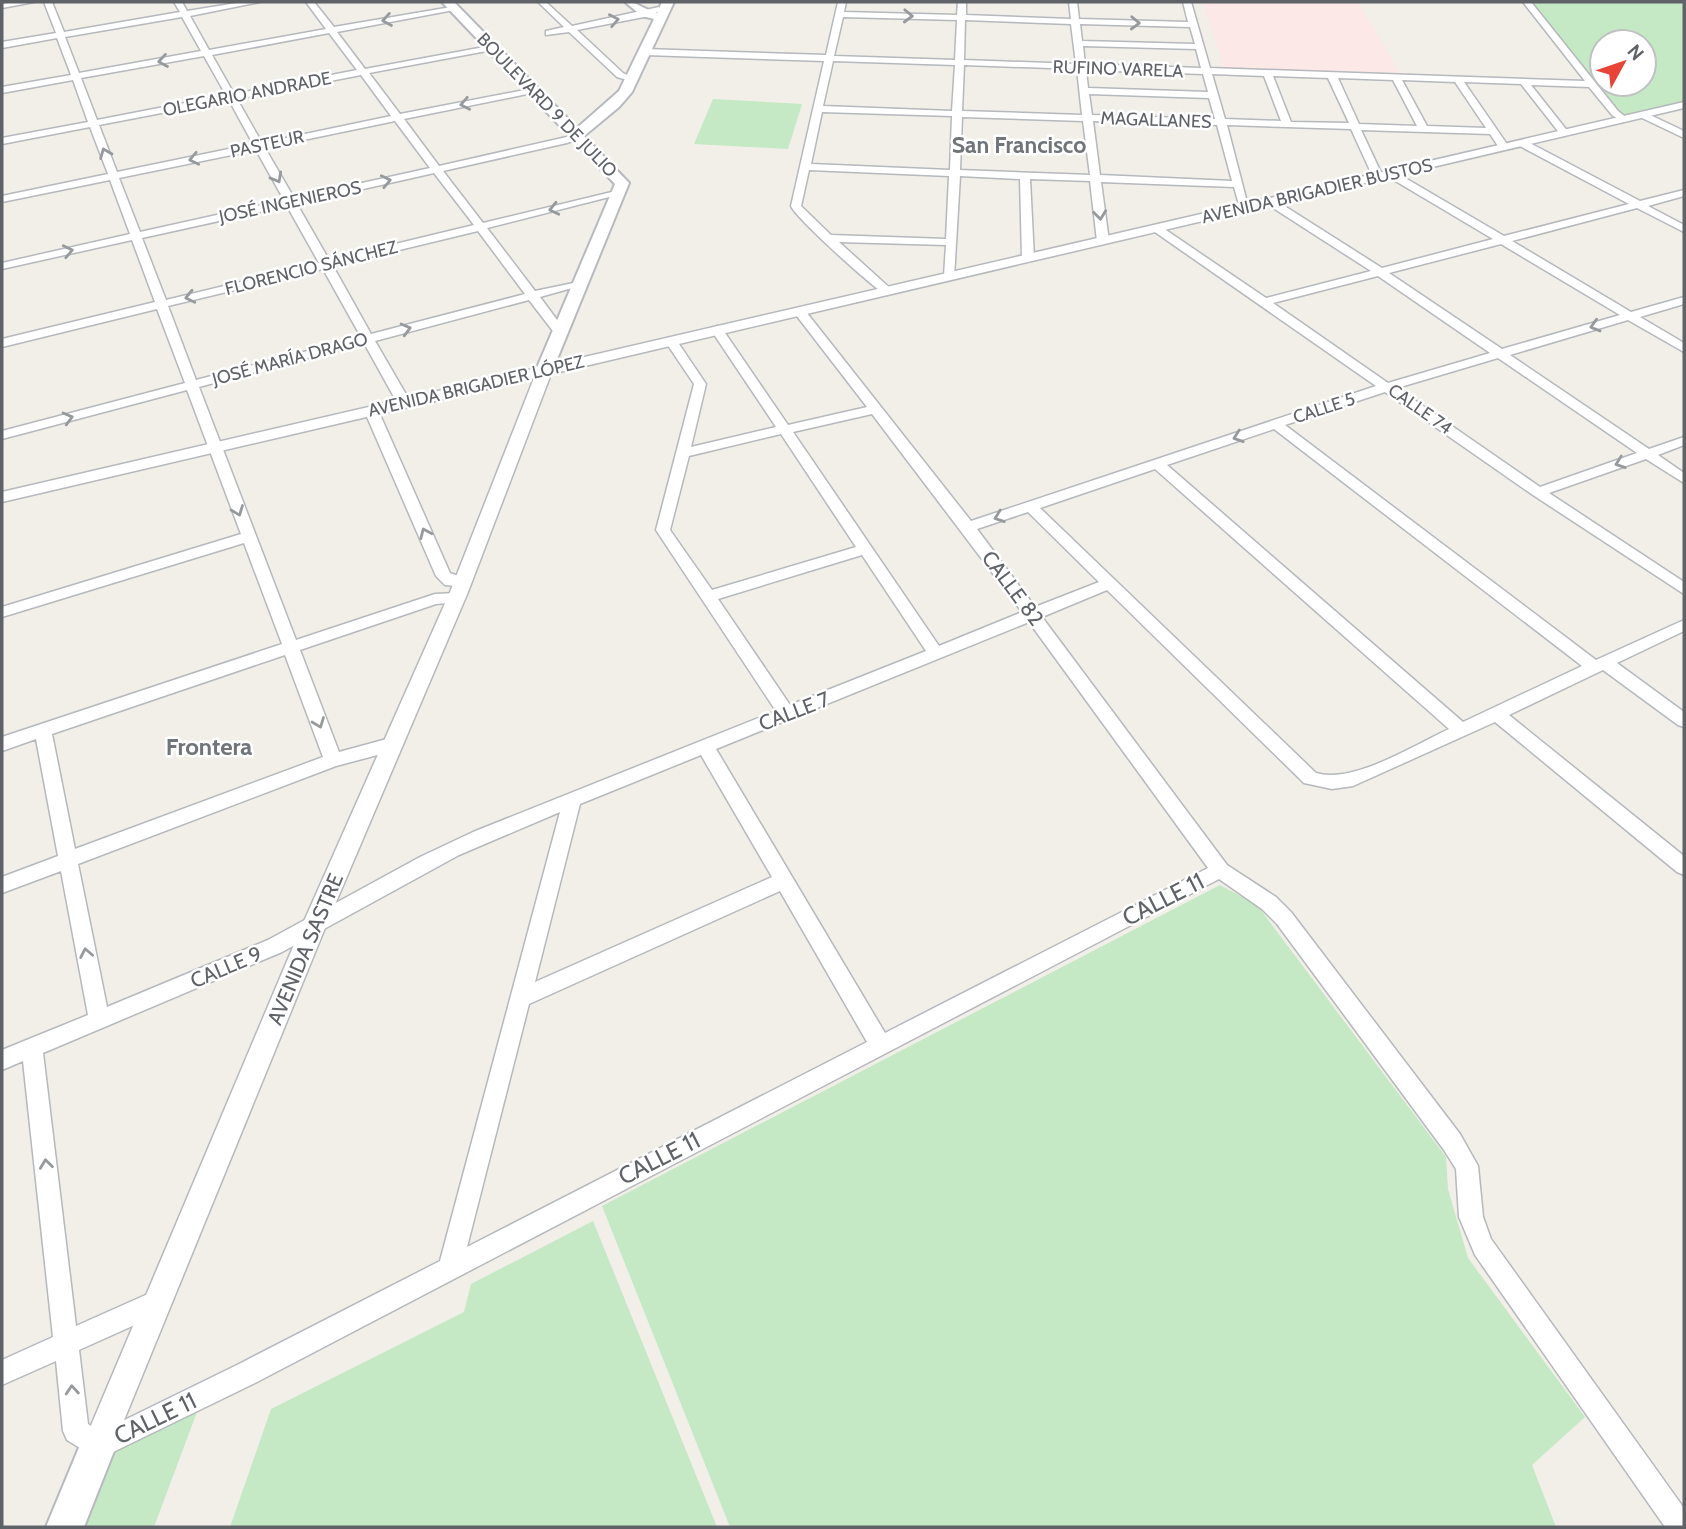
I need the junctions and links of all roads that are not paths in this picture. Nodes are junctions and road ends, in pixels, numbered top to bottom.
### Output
1 (30, 2) edge
2 (48, 2) edge
3 (178, 2) edge
4 (256, 2) edge
5 (310, 2) edge
6 (542, 2) edge
7 (631, 2) edge
8 (842, 2) edge
9 (962, 2) edge
10 (1073, 2) edge
11 (1187, 2) edge
12 (1527, 2) edge
13 (451, 5) edge
14 (2, 6) edge
15 (656, 9) edge
16 (185, 14) junction
17 (839, 14) junction
18 (961, 18) junction
19 (1075, 22) junction
20 (1193, 25) junction
21 (572, 29) junction
22 (331, 30) junction
23 (549, 33) dead end
24 (61, 35) junction
25 (1078, 43) junction
26 (2, 46) edge
27 (492, 47) junction
28 (1199, 47) junction
29 (645, 52) junction
30 (207, 53) junction
31 (829, 61) junction
32 (959, 65) junction
33 (1081, 68) junction
34 (361, 72) junction
35 (1207, 72) junction
36 (1268, 74) junction
37 (1332, 76) junction
38 (76, 77) junction
39 (1396, 78) junction
40 (1588, 79) edge
41 (631, 80) junction
42 (1458, 80) junction
43 (1524, 82) junction
44 (1588, 84) edge
45 (2, 90) edge
46 (532, 90) junction
47 (1084, 91) junction
48 (1213, 95) junction
49 (232, 97) junction
50 (1604, 98) edge
51 (1684, 105) edge
52 (818, 108) junction
53 (957, 113) junction
54 (1643, 115) junction
55 (397, 117) junction
56 (1087, 118) junction
57 (1623, 119) junction
58 (1221, 122) junction
59 (93, 124) junction
60 (1287, 124) junction
61 (1355, 126) junction
62 (1424, 129) junction
63 (1493, 131) junction
64 (1564, 133) junction
65 (1684, 135) edge
66 (577, 136) junction
67 (2, 141) edge
68 (1522, 143) junction
69 (259, 146) junction
70 (1504, 147) junction
71 (805, 167) junction
72 (438, 170) junction
73 (955, 173) junction
74 (1385, 175) junction
75 (114, 176) junction
76 (1025, 176) junction
77 (1095, 179) junction
78 (1238, 184) junction
79 (621, 193) junction
80 (1684, 193) edge
81 (2, 199) edge
82 (291, 202) junction
83 (1271, 202) junction
84 (1639, 205) junction
85 (1245, 208) junction
86 (478, 227) junction
87 (1156, 228) junction
88 (1684, 229) edge
89 (138, 236) junction
90 (827, 238) junction
91 (1103, 241) junction
92 (1506, 241) junction
93 (951, 242) junction
94 (1028, 258) junction
95 (327, 265) junction
96 (2, 266) edge
97 (1380, 272) junction
98 (950, 276) junction
99 (579, 283) junction
100 (887, 291) junction
101 (531, 296) junction
102 (1684, 300) edge
103 (1265, 302) junction
104 (162, 304) junction
105 (799, 312) junction
106 (1630, 316) junction
107 (717, 330) junction
108 (559, 332) junction
109 (369, 339) junction
110 (671, 341) junction
111 (2, 342) edge
112 (1684, 348) edge
113 (1499, 353) junction
114 (545, 370) junction
115 (193, 385) junction
116 (1388, 387) junction
117 (404, 403) junction
118 (875, 409) junction
119 (371, 410) junction
120 (1275, 424) junction
121 (785, 430) junction
122 (2, 435) edge
123 (1684, 441) edge
124 (213, 447) junction
125 (682, 453) junction
126 (1648, 453) junction
127 (1157, 464) junction
128 (1684, 479) edge
129 (1538, 492) junction
130 (2, 497) edge
131 (1030, 506) junction
132 (968, 527) junction
133 (248, 537) junction
134 (865, 549) junction
135 (1108, 584) junction
136 (1684, 589) edge
137 (459, 590) junction
138 (707, 597) junction
139 (2, 612) edge
140 (1034, 615) junction
141 (1684, 625) edge
142 (290, 646) junction
143 (937, 655) junction
144 (1599, 664) junction
145 (1496, 713) junction
146 (787, 714) junction
147 (1684, 721) edge
148 (1460, 729) junction
149 (43, 730) junction
150 (2, 744) edge
151 (394, 744) junction
152 (705, 746) junction
153 (333, 760) junction
154 (573, 798) junction
155 (479, 837) joint
156 (69, 861) junction
157 (1684, 867) edge
158 (1220, 870) junction
159 (785, 880) junction
160 (2, 885) edge
161 (313, 928) junction
162 (519, 999) junction
163 (99, 1020) junction
164 (880, 1044) junction
165 (32, 1048) junction
166 (2, 1060) edge
167 (450, 1267) junction
168 (159, 1301) junction
169 (68, 1342) junction
170 (2, 1373) edge
171 (98, 1446) junction
172 (65, 1527) edge
173 (1679, 1527) edge

1 - 14 street
2 - 24 street
3 - 16 street
4 - 16 street
5 - 22 street
6 - 21 street
7 - 15 main road
8 - 17 street
9 - 18 street
10 - 19 street
11 - 20 street
12 - 40 street
13 -> 22 street
13 - 27 main road, BOULEVARD 9 DE JULIO
21 -> 15 street
15 - 29 main road
16 - 24 street
16 - 30 street
17 -> 18 street
17 - 31 street
18 - 19 street
18 - 32 street
19 -> 20 street
19 - 25 street
20 - 28 street
21 - 23 street
21 - 41 street
22 - 30 street
22 - 34 street
24 - 26 street
24 - 38 street
25 - 28 street
25 - 33 street
27 - 34 street, OLEGARIO ANDRADE
27 - 46 main road, BOULEVARD 9 DE JULIO
28 - 35 street
29 - 31 street, RUFINO VARELA
29 - 41 main road
30 -> 38 street
30 - 49 street
31 - 32 street, RUFINO VARELA
31 - 52 street
32 - 33 street, RUFINO VARELA
32 - 53 street
33 - 35 street, RUFINO VARELA
33 - 47 street
34 - 49 street, OLEGARIO ANDRADE
34 - 55 street
35 - 36 street, RUFINO VARELA
35 - 48 street
36 - 37 street, RUFINO VARELA
36 - 60 street
37 - 39 street, RUFINO VARELA
37 - 61 street
38 - 45 street
38 - 59 street
39 - 42 street, RUFINO VARELA
39 - 62 street
41 - 66 main road
42 - 43 street, RUFINO VARELA
42 - 63 street
43 - 44 street, RUFINO VARELA
43 - 64 street
46 -> 55 street, PASTEUR
46 - 66 main road, BOULEVARD 9 DE JULIO
47 - 48 street
47 - 56 street
48 - 58 street
49 - 59 street, OLEGARIO ANDRADE
49 - 69 street
50 - 57 street
51 - 54 street, AVENIDA BRIGADIER BUSTOS
52 - 53 street, MAGALLANES
52 - 71 street
53 - 56 street, MAGALLANES
53 - 73 street
54 - 57 street, AVENIDA BRIGADIER BUSTOS
54 - 65 street
55 - 69 street, PASTEUR
55 - 72 street
56 - 58 street, MAGALLANES
56 - 77 street
57 - 64 street, AVENIDA BRIGADIER BUSTOS
58 - 60 street, MAGALLANES
58 - 78 street
59 - 67 street, OLEGARIO ANDRADE
75 -> 59 street
60 - 61 street, MAGALLANES
61 - 62 street, MAGALLANES
61 - 74 street
62 - 63 street, MAGALLANES
63 - 70 street
64 - 68 street, AVENIDA BRIGADIER BUSTOS
66 - 72 street, JOSÉ INGENIEROS
66 - 79 main road, BOULEVARD 9 DE JULIO
68 - 70 street, AVENIDA BRIGADIER BUSTOS
68 - 84 street
69 -> 75 street, PASTEUR
69 -> 82 street
70 - 74 street, AVENIDA BRIGADIER BUSTOS
71 - 73 street
71 - 90 street
82 -> 72 street, JOSÉ INGENIEROS
72 - 86 street
73 - 76 street
73 - 93 street
74 - 83 street, AVENIDA BRIGADIER BUSTOS
74 - 92 street
75 - 81 street, PASTEUR
75 - 89 street
76 - 77 street
76 - 94 street
77 - 78 street
77 -> 91 street
78 - 85 street
79 -> 86 street, FLORENCIO SÁNCHEZ
79 - 99 main road, BOULEVARD 9 DE JULIO
80 - 84 street
82 - 89 street, JOSÉ INGENIEROS
82 - 95 street
83 - 85 street, AVENIDA BRIGADIER BUSTOS
83 - 97 street
84 - 88 street
84 - 92 street
85 - 87 street, AVENIDA BRIGADIER BUSTOS
86 - 95 street, FLORENCIO SÁNCHEZ
86 - 101 street
87 - 91 street, AVENIDA BRIGADIER BUSTOS
87 - 103 street, CALLE 74
96 -> 89 street, JOSÉ INGENIEROS
89 - 104 street
90 - 93 street
90 - 100 street
91 - 94 street, AVENIDA BRIGADIER BUSTOS
92 - 97 street
92 - 106 street
93 - 98 street
94 - 98 street, AVENIDA BRIGADIER BUSTOS
95 -> 104 street, FLORENCIO SÁNCHEZ
95 - 109 street
97 - 103 street
97 - 113 street
98 - 100 street, AVENIDA BRIGADIER LÓPEZ
99 - 101 street, JOSÉ MARÍA DRAGO
99 - 108 main road, BOULEVARD 9 DE JULIO
100 - 105 street, AVENIDA BRIGADIER LÓPEZ
101 - 108 street
109 -> 101 street, JOSÉ MARÍA DRAGO
102 - 106 street, CALLE 5
103 - 116 street, CALLE 74
104 - 111 street, FLORENCIO SÁNCHEZ
104 - 115 street
105 - 107 street, AVENIDA BRIGADIER LÓPEZ
105 - 118 street, CALLE 82
106 - 112 street
106 -> 113 street, CALLE 5
107 - 110 street, AVENIDA BRIGADIER LÓPEZ
107 - 121 street
108 - 114 main road, BOULEVARD 9 DE JULIO
109 - 115 street, JOSÉ MARÍA DRAGO
109 - 117 street
110 - 114 street, AVENIDA BRIGADIER LÓPEZ
110 - 125 street
113 - 116 street, CALLE 5
113 - 126 street
114 - 117 street, AVENIDA BRIGADIER LÓPEZ
114 - 137 street, AVENIDA SASTRE
122 -> 115 street, JOSÉ MARÍA DRAGO
115 - 124 street
116 - 120 street, CALLE 5
116 - 129 street, CALLE 74
117 - 119 street, AVENIDA BRIGADIER LÓPEZ
118 - 121 street
118 - 132 street, CALLE 82
119 - 124 street, AVENIDA BRIGADIER LÓPEZ
137 -> 119 street
120 -> 127 street, CALLE 5
120 - 144 street
121 - 125 street
121 - 134 street
123 - 126 street
124 - 130 street, AVENIDA BRIGADIER LÓPEZ
124 -> 133 street
125 - 138 street
126 - 128 street
126 -> 129 street
127 - 131 street, CALLE 5
127 - 148 street
129 - 136 street, CALLE 74
131 -> 132 street, CALLE 5
131 - 135 street
132 - 140 street, CALLE 82
133 - 139 street
133 - 142 street
134 - 138 street
134 - 143 street
135 - 140 street, CALLE 7
135 - 148 street
137 - 142 street
137 - 151 street, AVENIDA SASTRE
138 - 146 street
140 - 143 street, CALLE 7
140 - 158 street, CALLE 82
141 - 144 street
142 - 149 street
142 -> 153 street
143 - 146 street, CALLE 7
144 - 145 street
144 - 147 street
145 - 148 street
145 - 157 street
146 - 152 street, CALLE 7
149 - 150 street
149 - 156 street
151 - 153 street
151 - 161 street, AVENIDA SASTRE
152 - 154 street, CALLE 7
152 - 159 street
153 - 156 street
154 - 155 street, CALLE 7
154 - 162 street
155 - 161 street, CALLE 9
156 - 160 street
163 -> 156 street
158 - 164 street, CALLE 11
158 - 173 street
159 - 162 street
159 - 164 street
161 - 163 street, CALLE 9
161 - 168 street, AVENIDA SASTRE
162 - 167 street
163 - 165 street, CALLE 9
164 - 167 street, CALLE 11
165 - 166 street, CALLE 9
169 -> 165 street
167 - 171 street, CALLE 11
168 - 169 street
168 - 171 street, AVENIDA SASTRE
169 - 170 street
171 -> 169 street
171 - 172 main road, AVENIDA SASTRE

